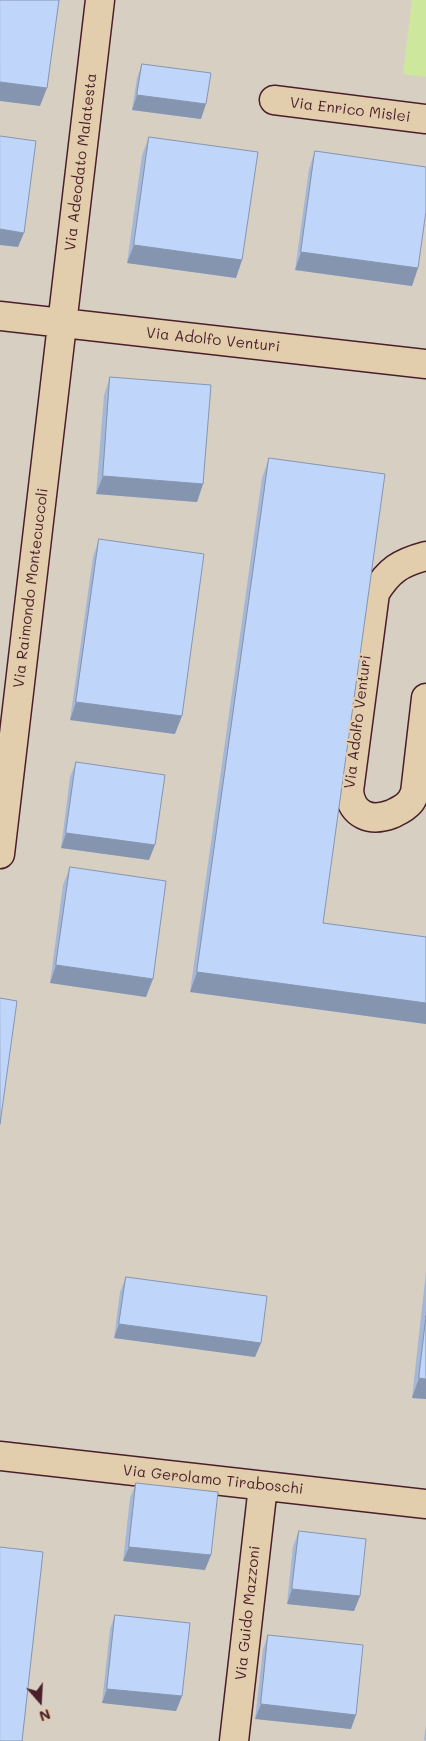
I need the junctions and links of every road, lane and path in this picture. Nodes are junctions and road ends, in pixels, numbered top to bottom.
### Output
1 (100, 0) edge
2 (274, 100) dead end
3 (426, 119) edge
4 (0, 316) edge
5 (62, 323) junction
6 (426, 364) edge
7 (426, 556) edge
8 (426, 698) edge
9 (0, 854) edge
10 (0, 1456) edge
11 (263, 1486) junction
12 (426, 1504) edge
13 (234, 1741) edge

1 - 5 street, Via Adeodato Malatesta
2 - 3 street, Via Enrico Mislei
4 - 5 street, Via Adolfo Venturi
5 - 6 street, Via Adolfo Venturi
5 - 9 street, Via Raimondo Montecuccoli
7 - 8 street, Via Adolfo Venturi
10 - 11 street, Via Gerolamo Tiraboschi
11 - 12 street, Via Gerolamo Tiraboschi
11 - 13 street, Via Guido Mazzoni

